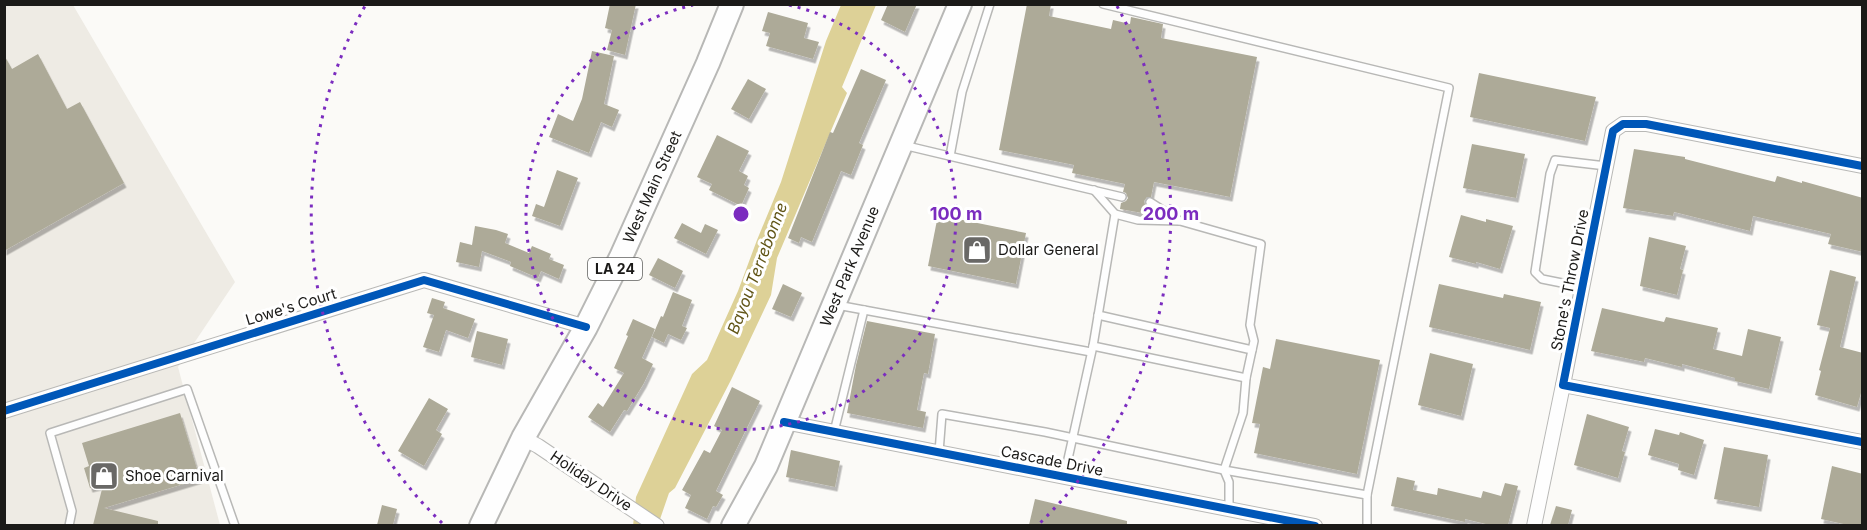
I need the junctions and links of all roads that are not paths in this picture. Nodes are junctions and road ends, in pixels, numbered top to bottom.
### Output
1 (732, 4) edge
2 (960, 4) edge
3 (990, 4) edge
4 (1103, 4) edge
5 (901, 145) junction
6 (950, 156) junction
7 (1606, 166) junction
8 (1863, 166) edge
9 (1094, 190) junction
10 (1122, 197) dead end
11 (1150, 202) dead end
12 (1115, 214) junction
13 (1180, 221) junction
14 (1582, 287) junction
15 (834, 305) junction
16 (864, 310) junction
17 (1098, 315) junction
18 (586, 327) junction
19 (1092, 349) junction
20 (1252, 350) junction
21 (1246, 378) junction
22 (1563, 385) junction
23 (4, 411) edge
24 (784, 422) junction
25 (834, 432) junction
26 (523, 438) junction
27 (1073, 438) junction
28 (1863, 442) edge
29 (939, 452) junction
30 (1224, 470) junction
31 (1064, 477) junction
32 (1367, 495) junction
33 (1229, 509) junction
34 (69, 525) edge
35 (235, 525) edge
36 (481, 525) edge
37 (657, 525) edge
38 (733, 525) edge
39 (1310, 525) edge
40 (1367, 525) edge
41 (1534, 525) edge

1 - 18 main road, West Main Street / LA 24
2 - 5 main road, West Park Avenue
3 - 6 lane
4 - 32 lane
5 - 6 lane
5 - 15 main road, West Park Avenue
6 - 9 lane
7 - 8 street, Stone's Throw Drive
7 - 14 street, Stone's Throw Drive
7 - 14 lane
9 - 10 lane
9 - 12 lane
11 - 13 lane
12 - 13 lane
12 - 17 lane
13 - 20 lane
14 - 22 street, Stone's Throw Drive
15 - 16 lane
15 - 24 main road, West Park Avenue
16 - 19 lane
16 - 25 lane
17 - 19 lane
17 - 20 lane
18 - 23 street, Lowe's Court
18 - 26 main road, West Main Street / LA 24
19 - 21 lane
19 - 27 lane
20 - 21 lane
21 - 30 lane
22 - 28 street
22 - 41 street, Stone's Throw Drive
24 - 25 street, Cascade Drive
24 - 38 main road, West Park Avenue
25 - 29 street, Cascade Drive
26 - 36 main road, West Main Street / LA 24
26 - 37 street, Holiday Drive
27 - 29 lane
27 - 30 lane
27 - 31 lane
29 - 31 street, Cascade Drive
30 - 32 lane
30 - 33 lane
31 - 33 street, Cascade Drive
32 - 40 lane
33 - 39 street, Cascade Drive
34 - 35 lane

